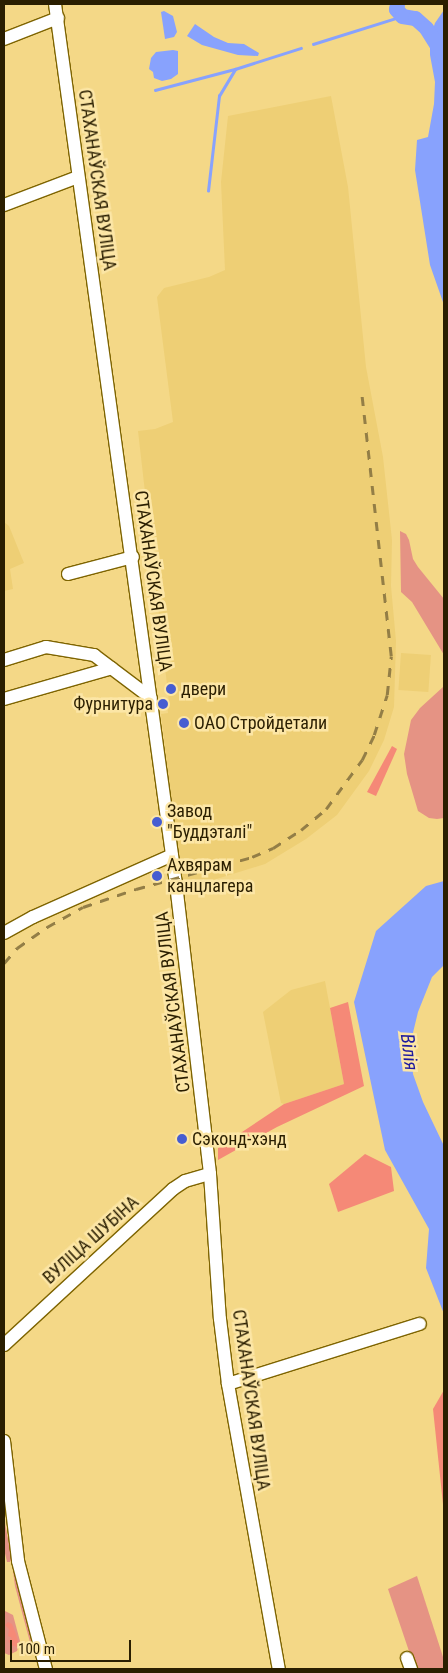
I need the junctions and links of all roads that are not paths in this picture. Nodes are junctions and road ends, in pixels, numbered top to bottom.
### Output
1 (56, 4) edge
2 (58, 18) junction
3 (4, 39) edge
4 (78, 177) junction
5 (4, 205) edge
6 (132, 557) junction
7 (68, 574) dead end
8 (4, 660) edge
9 (112, 668) junction
10 (151, 698) junction
11 (4, 699) edge
12 (172, 855) junction
13 (4, 933) edge
14 (210, 1174) junction
15 (420, 1324) dead end
16 (4, 1345) edge
17 (228, 1384) junction
18 (4, 1441) edge
19 (46, 1669) edge
20 (279, 1669) edge

1 - 2 street, СТАХАНАЎСКАЯ ВУЛІЦА
2 - 3 street
2 - 4 street, СТАХАНАЎСКАЯ ВУЛІЦА
4 - 5 street
4 - 6 street, СТАХАНАЎСКАЯ ВУЛІЦА
6 - 7 street
6 - 10 street, СТАХАНАЎСКАЯ ВУЛІЦА
8 - 9 street
9 - 10 street
9 - 11 street
10 - 12 street, СТАХАНАЎСКАЯ ВУЛІЦА
12 - 13 street
12 - 14 street, СТАХАНАЎСКАЯ ВУЛІЦА
14 - 16 street, ВУЛІЦА ШУБІНА
14 - 17 street, СТАХАНАЎСКАЯ ВУЛІЦА
15 - 17 street
17 - 20 street, СТАХАНАЎСКАЯ ВУЛІЦА
18 - 19 street

